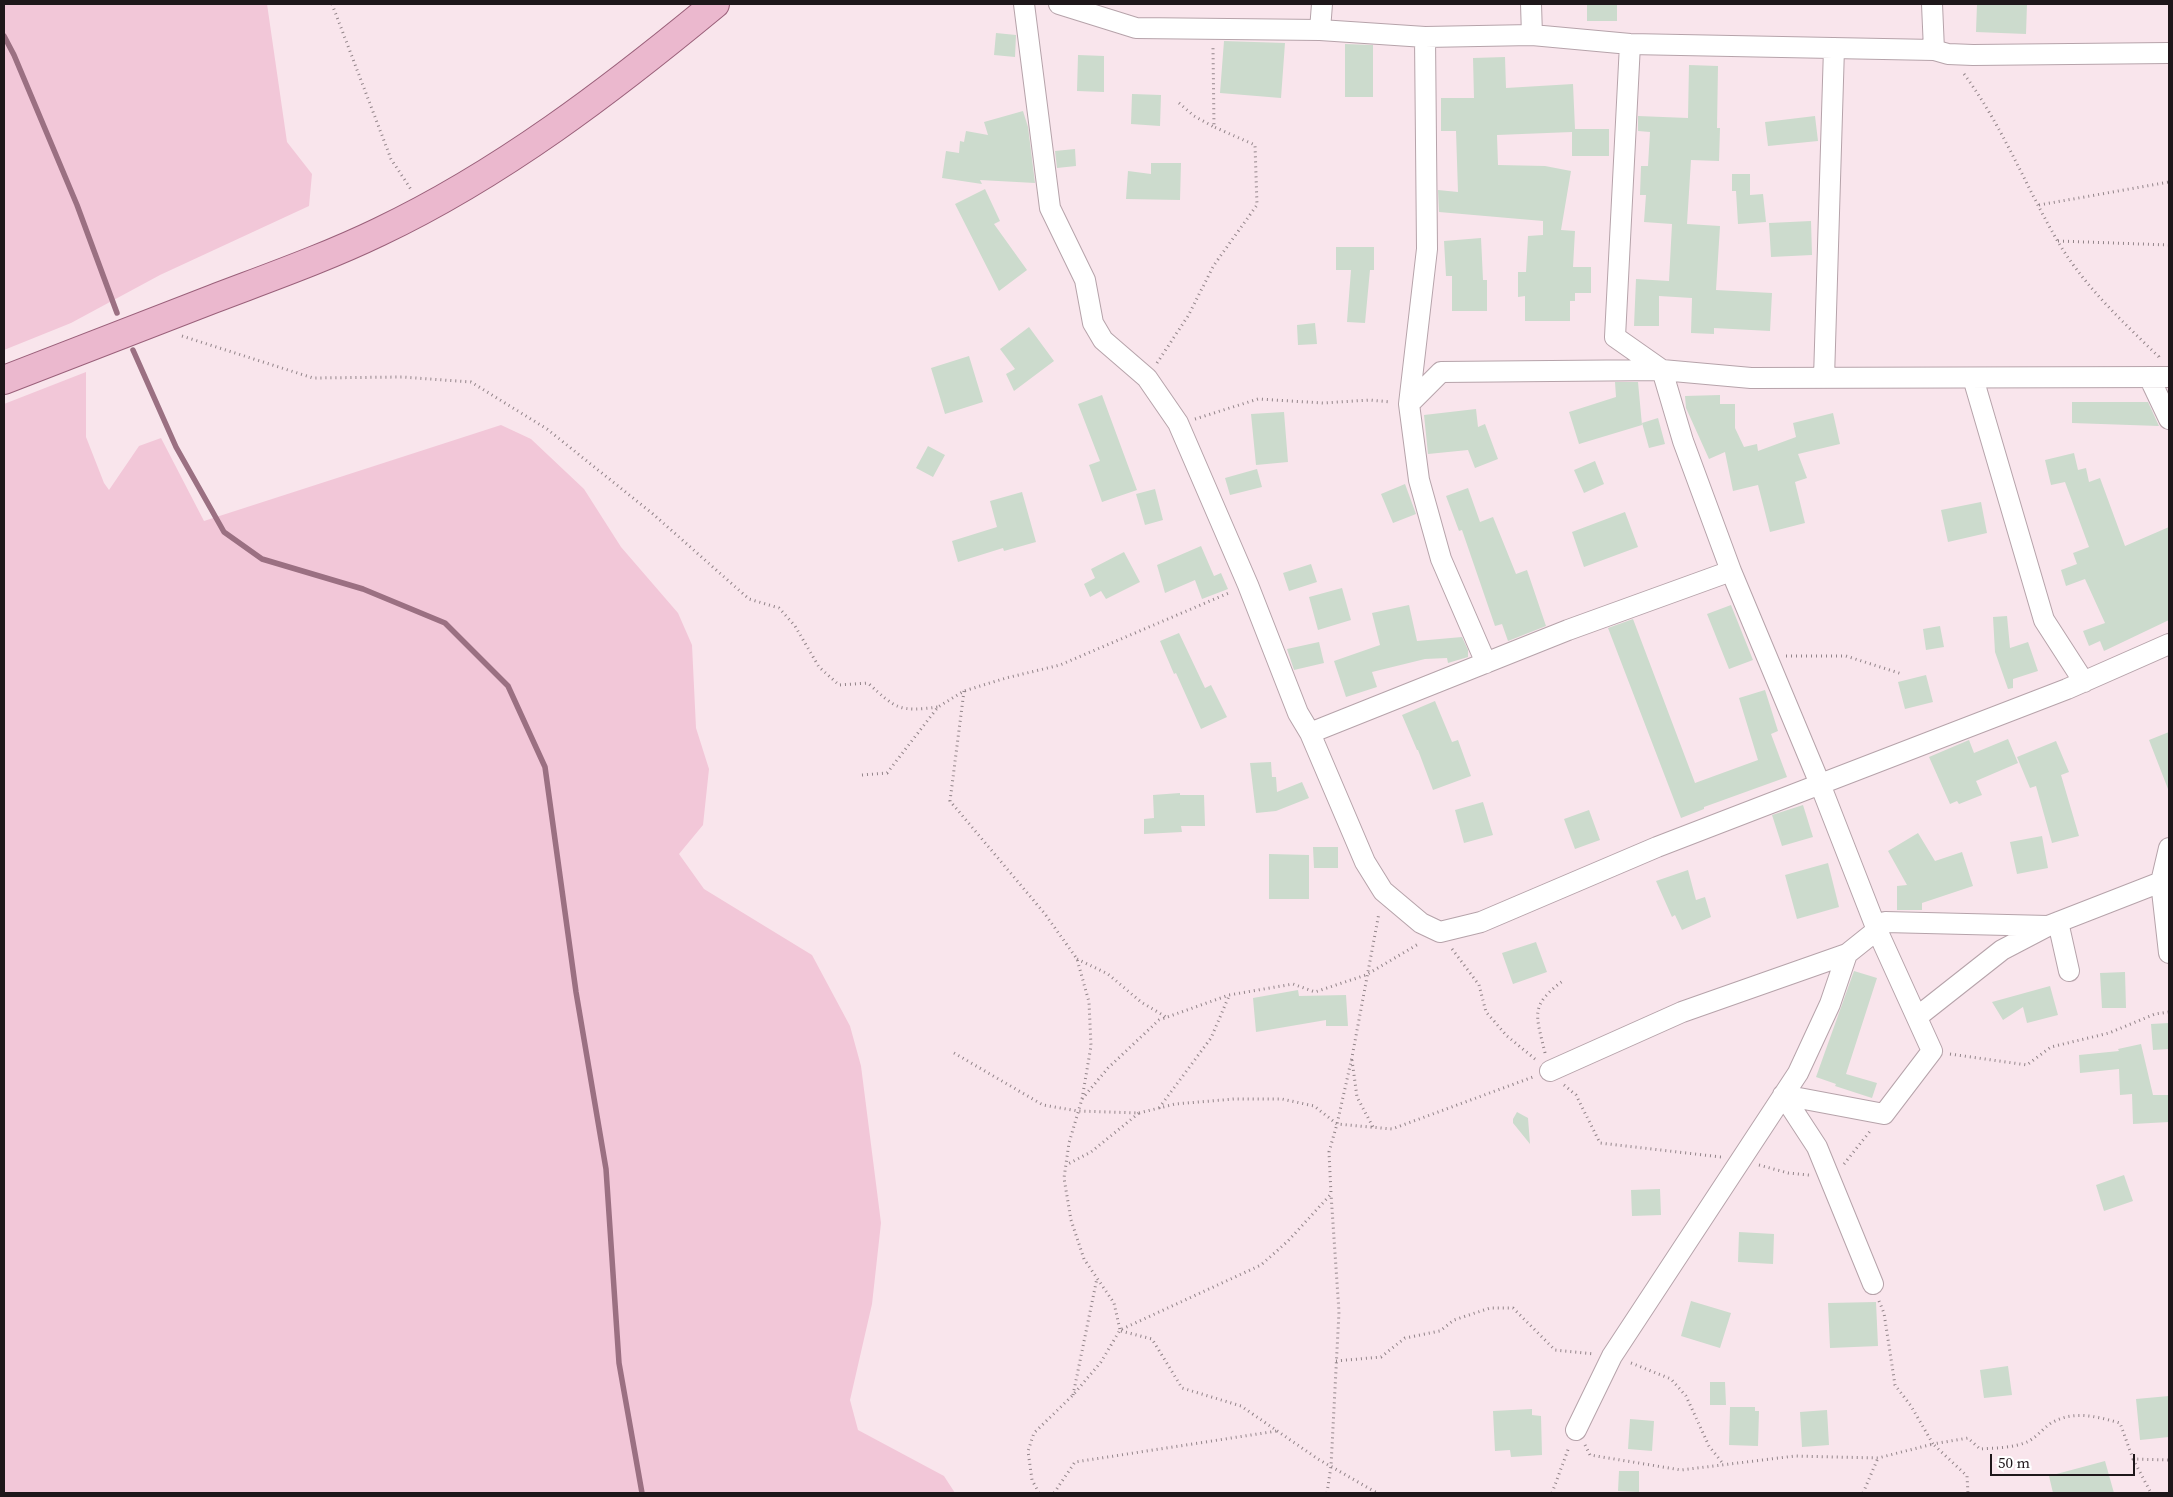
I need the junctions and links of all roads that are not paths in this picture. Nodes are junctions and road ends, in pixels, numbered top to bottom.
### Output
1 (715, 4) edge
2 (1024, 4) edge
3 (1059, 4) edge
4 (1322, 4) edge
5 (1531, 4) edge
6 (1932, 4) edge
7 (1320, 30) junction
8 (1532, 35) junction
9 (1425, 37) junction
10 (1630, 44) junction
11 (1834, 48) junction
12 (1941, 52) junction
13 (2169, 53) edge
14 (2166, 369) edge
15 (1662, 370) junction
16 (2149, 376) junction
17 (1824, 378) junction
18 (1973, 378) junction
19 (4, 380) edge
20 (1408, 404) junction
21 (2169, 419) edge
22 (1731, 571) junction
23 (2169, 644) edge
24 (1486, 663) junction
25 (2084, 682) junction
26 (1310, 734) junction
27 (1820, 784) junction
28 (2169, 848) edge
29 (2161, 882) junction
30 (2053, 924) junction
31 (1877, 930) junction
32 (2169, 952) edge
33 (1847, 954) junction
34 (2069, 971) dead end
35 (1917, 1017) junction
36 (1550, 1071) road end
37 (1783, 1095) junction
38 (1873, 1284) road end
39 (1576, 1430) road end

1 - 19 main road
2 - 26 street
3 - 7 street
4 - 7 street
5 - 8 street
6 - 12 street
7 - 9 street
8 - 9 street
8 - 10 street
9 - 20 street
10 - 11 street
10 - 15 street
11 - 12 street
11 - 17 street
12 - 13 street
14 - 16 street
15 - 17 street
15 - 20 street
15 - 22 street
16 - 18 street
16 - 21 street
17 - 18 street
18 - 25 street
20 - 24 street
22 - 24 street
22 - 27 street
23 - 25 street
24 - 26 street
25 - 27 street
26 - 27 street
27 - 31 street
28 - 29 street
29 - 30 street
29 - 32 street
30 - 31 street
30 - 34 street
30 - 35 street
31 - 33 street
31 - 35 street
33 - 36 street
33 - 37 street
35 - 37 street
37 - 38 street
37 - 39 street

